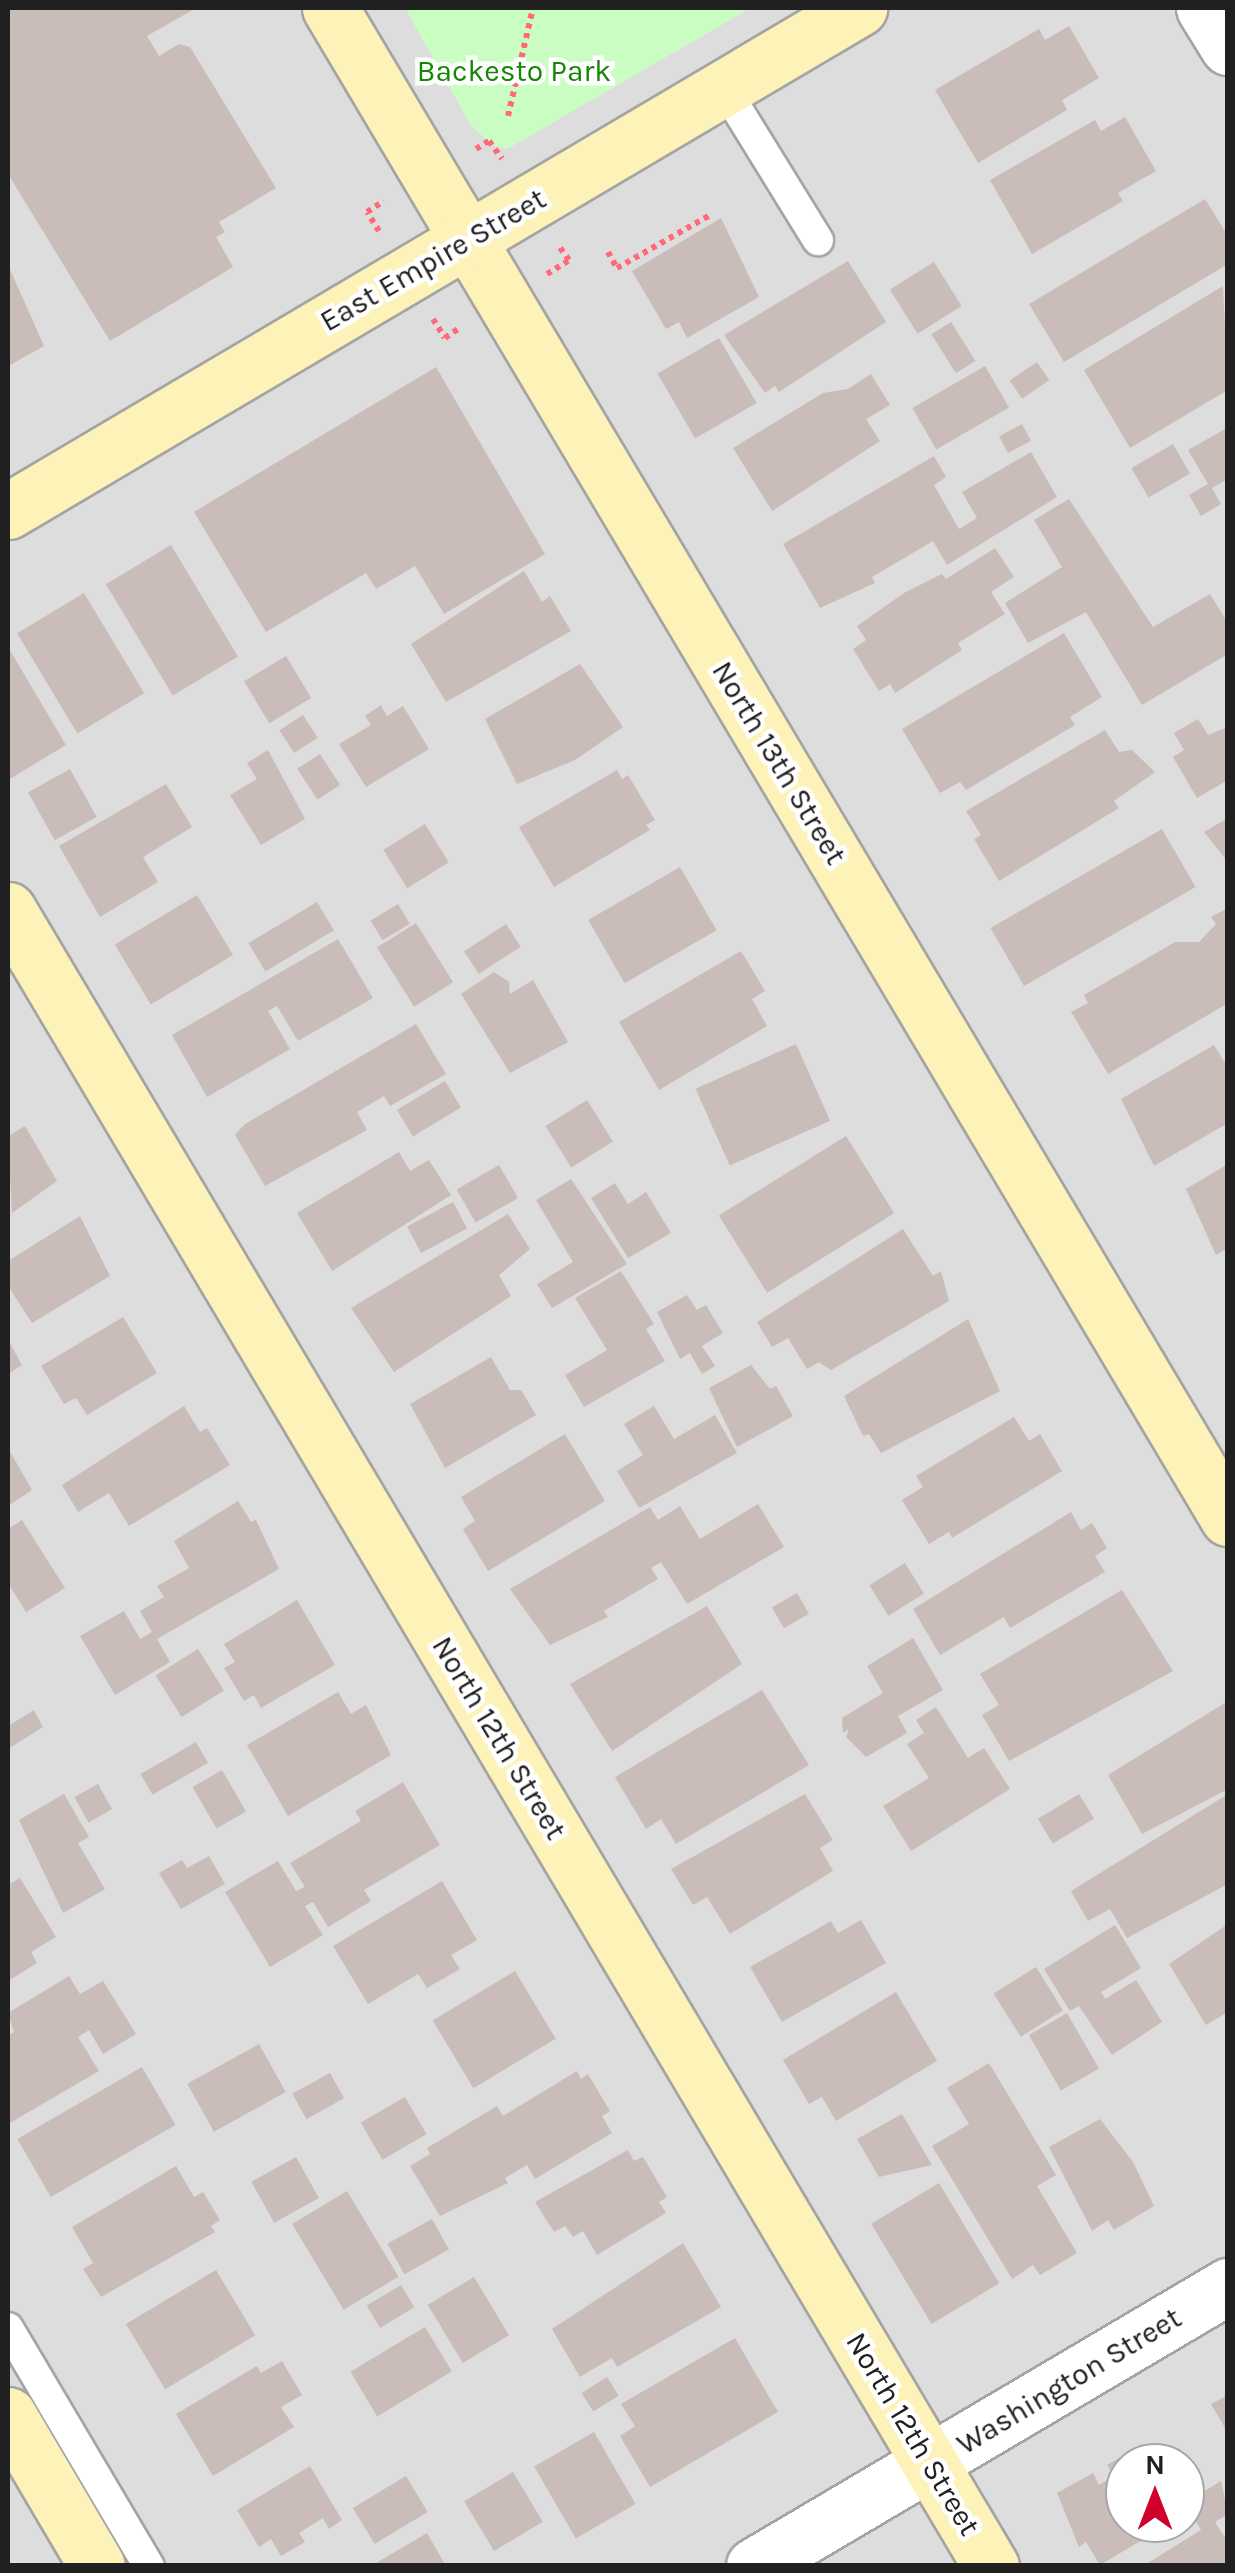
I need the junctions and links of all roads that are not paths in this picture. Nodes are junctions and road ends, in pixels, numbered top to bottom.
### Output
1 (330, 8) edge
2 (859, 8) edge
3 (1204, 8) edge
4 (1228, 47) edge
5 (724, 88) junction
6 (468, 240) junction
7 (818, 240) dead end
8 (8, 511) edge
9 (8, 910) edge
10 (1228, 1518) edge
11 (1228, 2286) edge
12 (8, 2328) edge
13 (8, 2415) edge
14 (930, 2464) junction
15 (97, 2566) edge
16 (149, 2566) edge
17 (754, 2566) edge
18 (991, 2566) edge

1 - 6 street, North 13th Street
2 - 5 street, East Empire Street
3 - 4 street
5 - 6 street, East Empire Street
5 - 7 lane
6 - 8 street, East Empire Street
6 - 10 street, North 13th Street
9 - 14 street, North 12th Street
11 - 14 street, Washington Street
12 - 16 lane
13 - 15 street
14 - 17 street, Washington Street
14 - 18 street, North 12th Street

